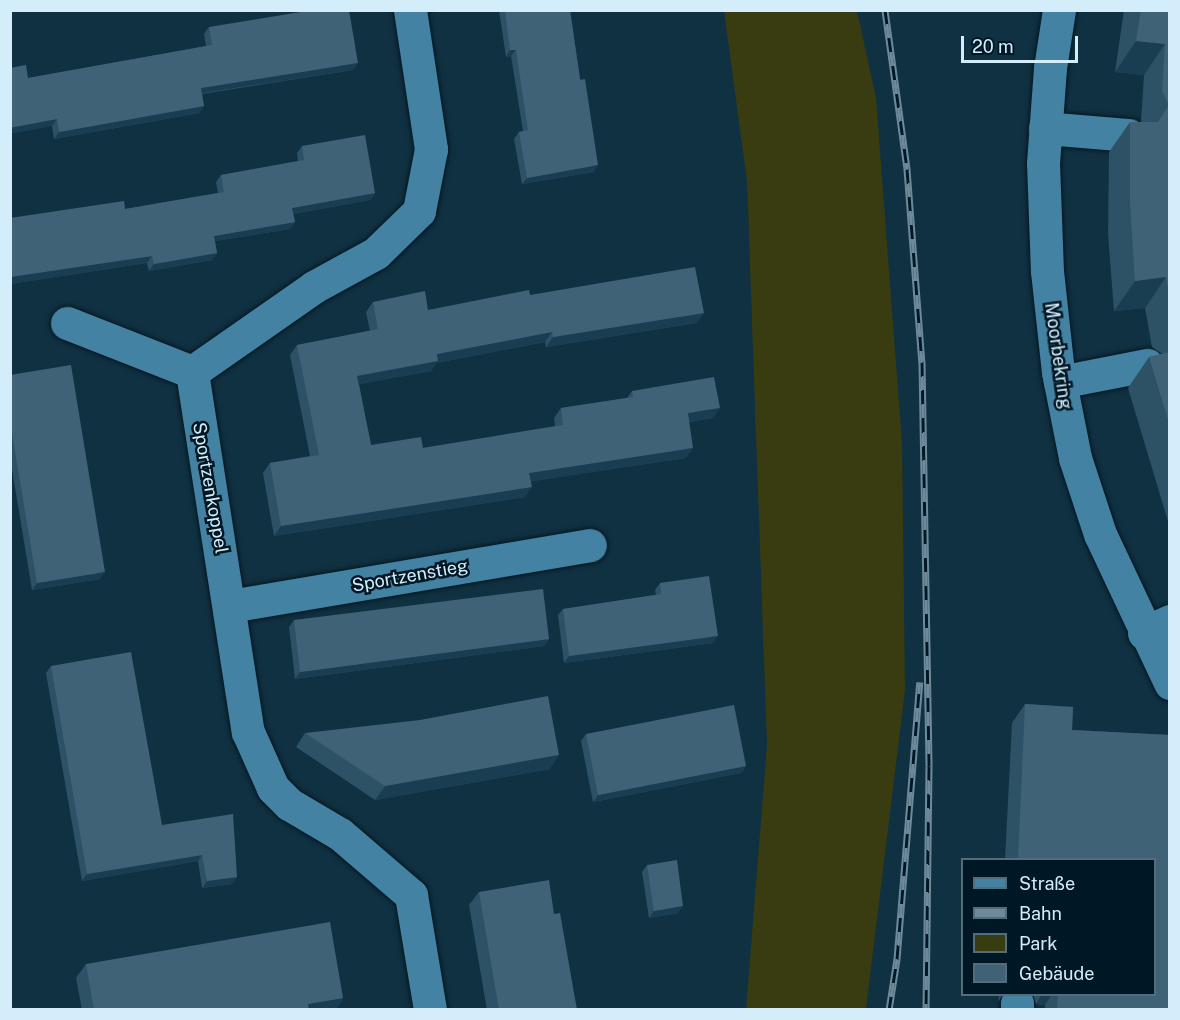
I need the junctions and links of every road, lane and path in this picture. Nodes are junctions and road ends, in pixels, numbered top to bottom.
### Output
1 (410, 10) edge
2 (1059, 10) edge
3 (1045, 128) junction
4 (1129, 135) edge
5 (68, 323) dead end
6 (1147, 365) dead end
7 (192, 372) junction
8 (1060, 382) junction
9 (590, 545) dead end
10 (230, 606) junction
11 (1157, 627) edge
12 (1170, 683) edge
13 (430, 1010) edge

1 - 7 street
2 - 3 street, Moorbekring
3 - 4 street
3 - 8 street, Moorbekring
5 - 7 street
6 - 8 street
7 - 10 street, Sportzenkoppel
8 - 11 street, Moorbekring
9 - 10 street, Sportzenstieg
10 - 13 street, Sportzenkoppel
11 - 12 street, Moorbekring

